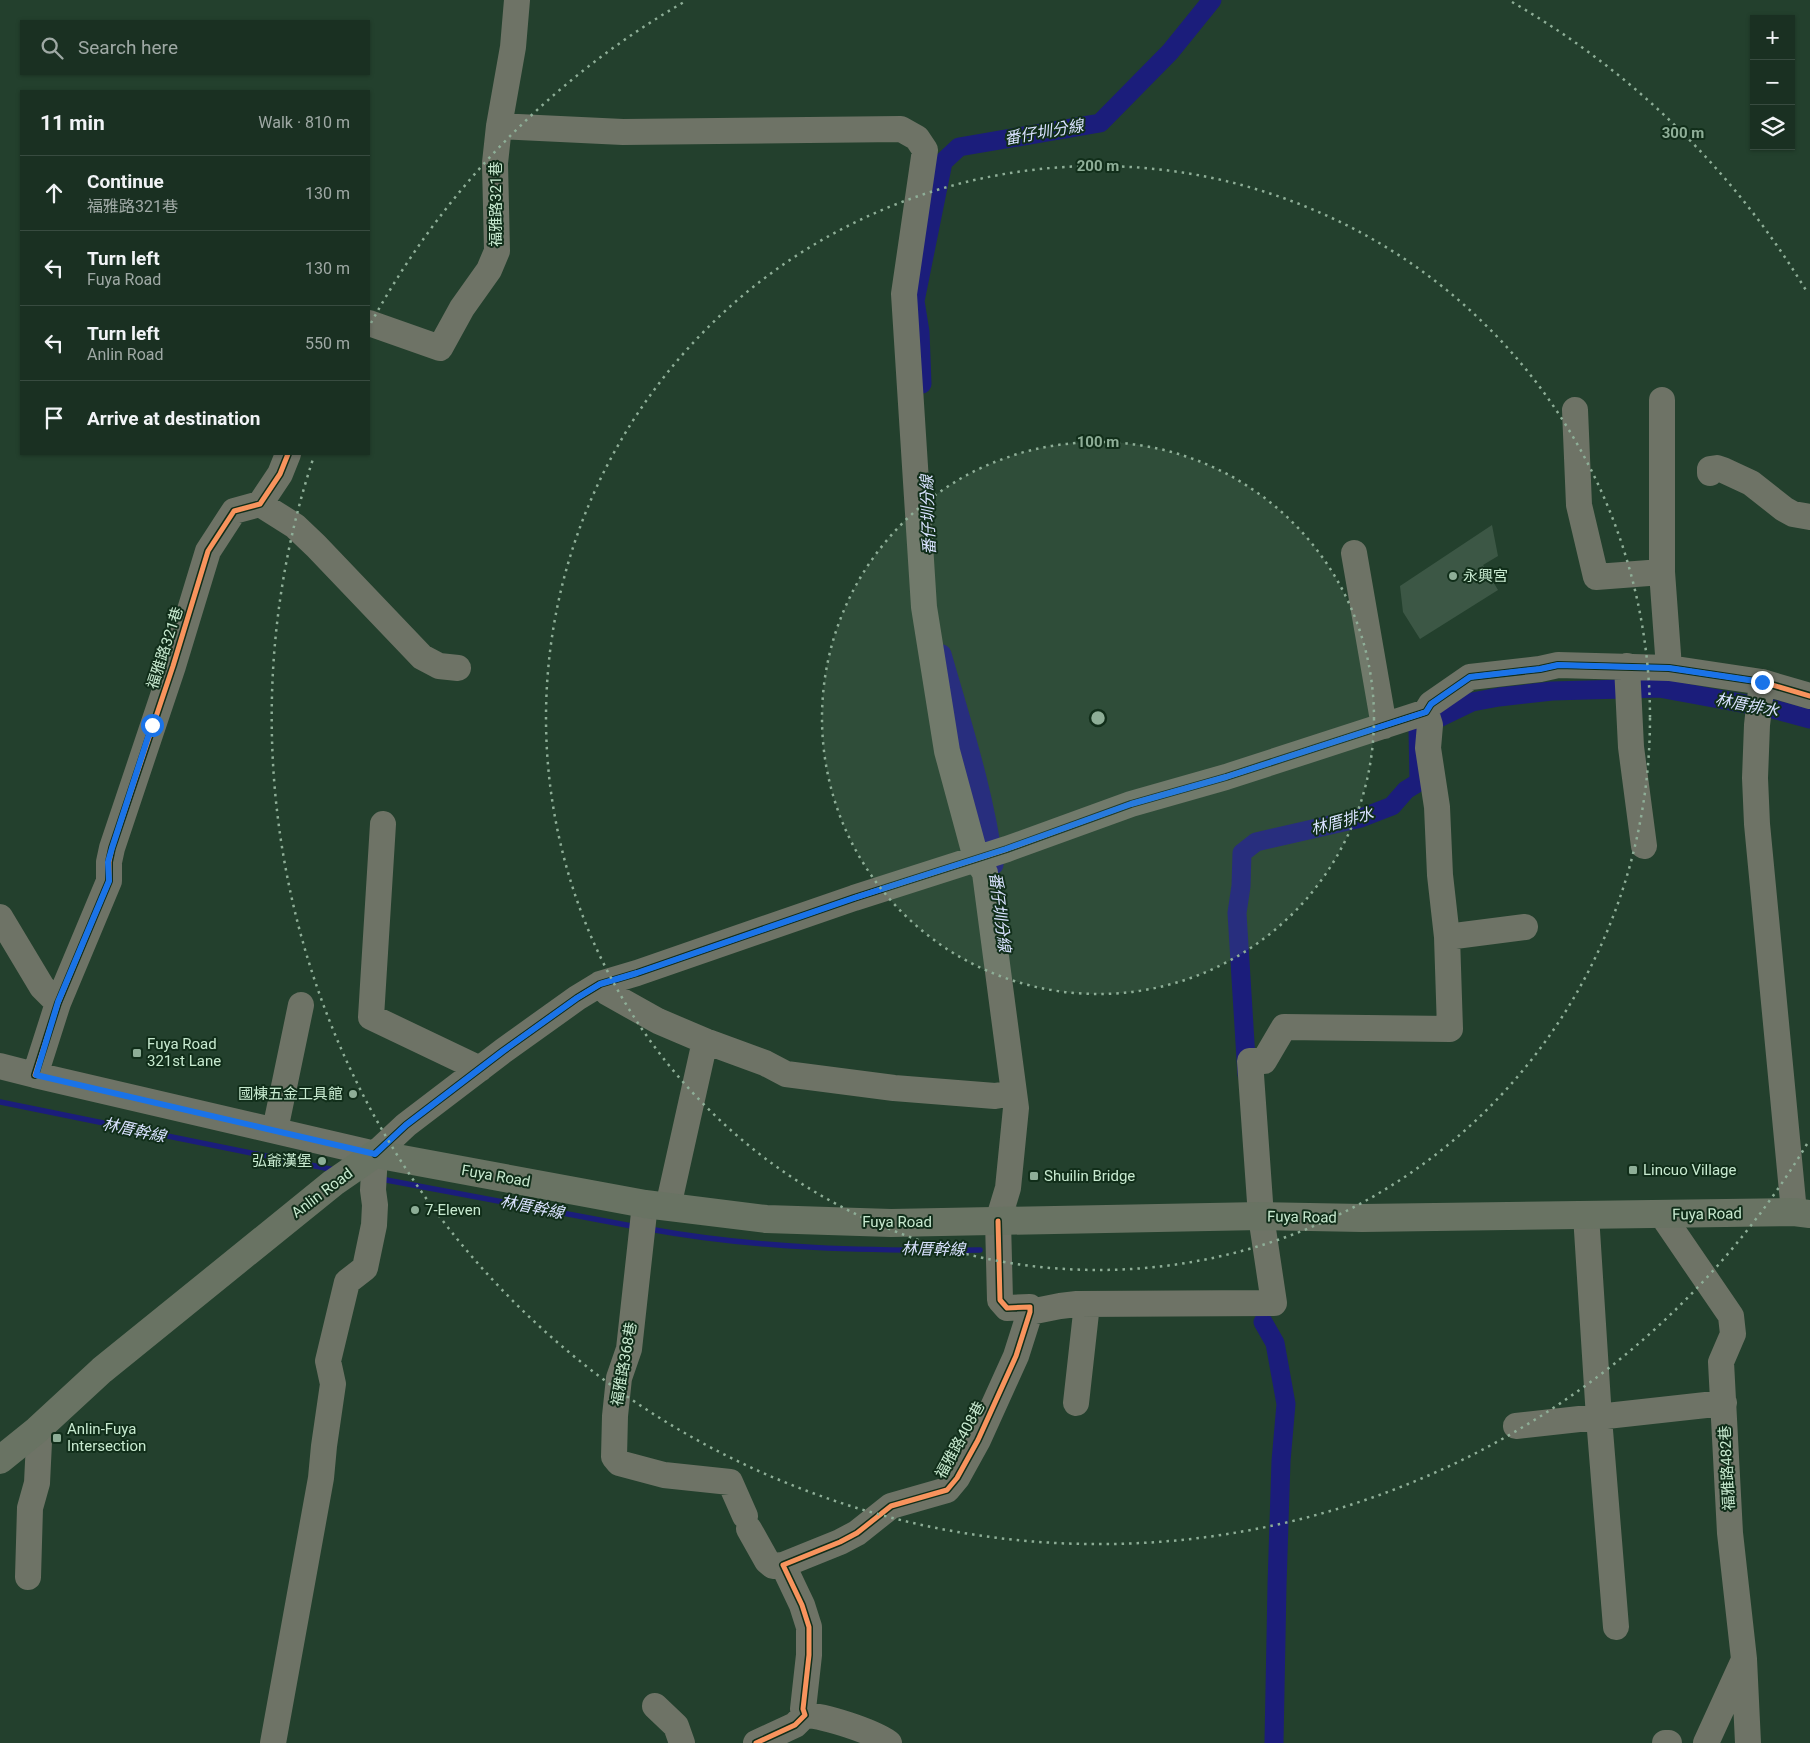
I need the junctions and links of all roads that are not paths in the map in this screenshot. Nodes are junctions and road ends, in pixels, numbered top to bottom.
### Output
1 (517, 0) edge
2 (499, 126) junction
3 (370, 323) edge
4 (1662, 400) dead end
5 (1575, 410) dead end
6 (288, 455) edge
7 (1710, 473) dead end
8 (260, 504) junction
9 (1810, 517) edge
10 (1354, 553) dead end
11 (1662, 572) junction
12 (1627, 666) junction
13 (458, 668) dead end
14 (1669, 668) junction
15 (1762, 682) junction
16 (1810, 696) edge
17 (1426, 712) junction
18 (1384, 726) junction
19 (383, 824) dead end
20 (1644, 846) dead end
21 (989, 854) junction
22 (0, 917) edge
23 (1525, 927) dead end
24 (1447, 937) junction
25 (600, 984) junction
26 (58, 1002) junction
27 (301, 1005) dead end
28 (705, 1041) junction
29 (0, 1066) edge
30 (480, 1069) junction
31 (36, 1075) junction
32 (1014, 1093) junction
33 (275, 1130) junction
34 (371, 1168) junction
35 (1802, 1213) edge
36 (1586, 1215) junction
37 (1662, 1215) junction
38 (1261, 1216) junction
39 (649, 1217) junction
40 (998, 1221) junction
41 (1087, 1304) junction
42 (1030, 1312) junction
43 (1076, 1403) dead end
44 (1724, 1403) junction
45 (1599, 1418) junction
46 (1516, 1426) dead end
47 (38, 1430) junction
48 (0, 1460) edge
49 (783, 1565) junction
50 (28, 1577) dead end
51 (1616, 1627) dead end
52 (1744, 1659) junction
53 (655, 1706) dead end
54 (804, 1715) junction
55 (273, 1743) edge
56 (682, 1743) edge
57 (756, 1743) edge
58 (889, 1743) edge
59 (1665, 1743) edge
60 (1669, 1743) edge
61 (1706, 1743) edge
62 (1748, 1743) edge

1 - 2 street, 福雅路321巷
2 - 3 street, 福雅路321巷
2 - 21 street
4 - 11 street
5 - 11 street
6 - 8 street
7 - 9 street
8 - 13 street
8 - 26 street, 福雅路321巷
10 - 18 street
11 - 14 street
12 - 14 street, Anlin Road
12 - 17 street, Anlin Road
12 - 20 street
14 - 15 street, Anlin Road
15 - 16 street, Anlin Road
15 - 35 street
17 - 18 street, Anlin Road
17 - 24 street
18 - 21 street, Anlin Road
19 - 30 street
21 - 25 street, Anlin Road
21 - 32 street
22 - 26 street
23 - 24 street
24 - 38 street
25 - 28 street
25 - 30 street, Anlin Road
26 - 31 street, 福雅路321巷
27 - 33 street
28 - 32 street
28 - 39 street
29 - 31 street, Fuya Road
30 - 34 street, Anlin Road
31 - 33 street, Fuya Road
32 - 40 street
33 - 34 street, Fuya Road
34 - 39 main road, Fuya Road
34 - 47 main road, Anlin Road
34 - 55 street
35 - 37 main road, Fuya Road
36 - 37 main road, Fuya Road
36 - 38 main road, Fuya Road
36 - 45 street
37 - 44 street, 福雅路482巷
38 - 40 main road, Fuya Road
38 - 41 street
39 - 40 main road, Fuya Road
39 - 49 street, 福雅路368巷
40 - 42 street
41 - 42 street
41 - 43 street
42 - 49 street, 福雅路408巷
44 - 45 street
44 - 52 street, 福雅路482巷
45 - 46 street
45 - 51 street
47 - 48 main road, Anlin Road
47 - 50 street
49 - 54 street
52 - 61 street
52 - 62 street, 福雅路482巷
53 - 56 street
54 - 57 street
54 - 58 street
59 - 60 street

